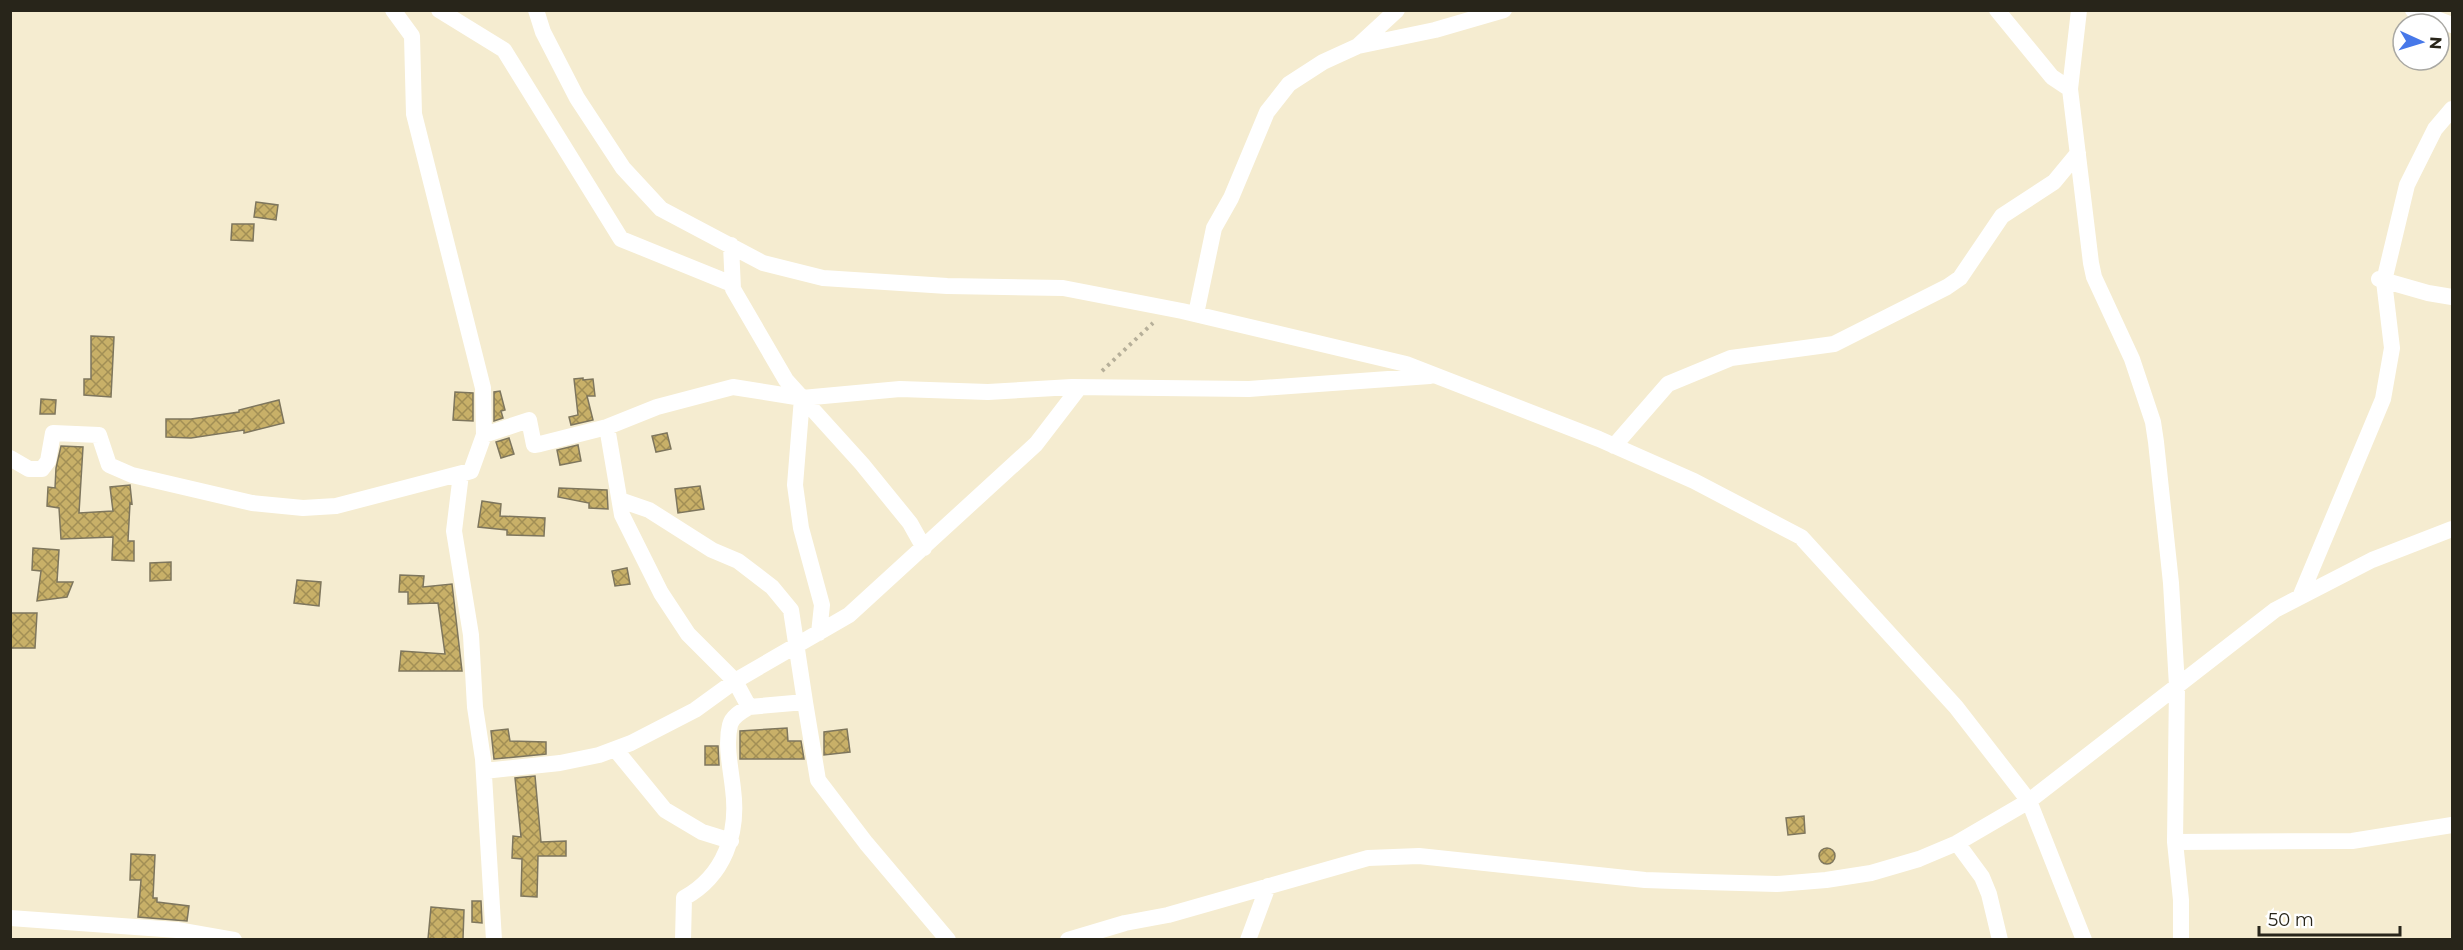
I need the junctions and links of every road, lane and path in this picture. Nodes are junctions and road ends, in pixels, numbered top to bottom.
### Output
1 (393, 10) edge
2 (439, 10) edge
3 (536, 10) edge
4 (1397, 10) edge
5 (1504, 10) edge
6 (1997, 10) edge
7 (2079, 10) edge
8 (2413, 10) edge
9 (2452, 25) edge
10 (1358, 46) junction
11 (2070, 89) junction
12 (2452, 109) edge
13 (2078, 153) junction
14 (731, 245) junction
15 (2381, 280) junction
16 (732, 284) junction
17 (2452, 297) edge
18 (1169, 308) junction
19 (1196, 314) junction
20 (1437, 375) junction
21 (1086, 388) junction
22 (802, 399) junction
23 (607, 427) junction
24 (484, 435) junction
25 (1614, 446) junction
26 (10, 458) edge
27 (471, 471) junction
28 (620, 501) junction
29 (2452, 529) edge
30 (924, 548) junction
31 (2300, 597) junction
32 (819, 633) junction
33 (798, 646) junction
34 (735, 681) junction
35 (2177, 686) junction
36 (805, 702) junction
37 (749, 707) junction
38 (615, 749) junction
39 (484, 771) junction
40 (2029, 801) junction
41 (2452, 825) edge
42 (730, 841) junction
43 (2175, 842) junction
44 (1958, 843) junction
45 (1268, 886) junction
46 (10, 918) edge
47 (494, 932) edge
48 (179, 935) edge
49 (234, 939) edge
50 (505, 939) edge
51 (683, 939) edge
52 (948, 939) edge
53 (1068, 939) edge
54 (1248, 939) edge
55 (2000, 939) edge
56 (2084, 939) edge
57 (2181, 939) edge

1 - 24 street
2 - 16 street
3 - 14 street
4 - 10 street
5 - 10 street
6 - 11 street
7 - 11 street
8 - 9 street
10 - 19 street
11 - 13 street
12 - 15 street
13 - 25 street
13 - 35 street
14 - 16 street
14 - 18 street
15 - 17 street
15 - 31 street
16 - 22 street
18 - 19 street
18 - 21 path
19 - 20 street
20 - 21 street
20 - 25 street
21 - 22 street
21 - 30 street
22 - 23 street
22 - 30 street
22 - 32 street
23 - 24 street
23 - 28 street
24 - 27 street
25 - 40 street
26 - 27 street
27 - 39 street
28 - 33 street
28 - 34 street
29 - 31 street
30 - 32 street
31 - 35 street
32 - 33 street
33 - 34 street
33 - 36 street
34 - 37 street
34 - 38 street
35 - 40 street
35 - 43 street
36 - 37 street
36 - 52 street
37 - 42 street
38 - 39 street
38 - 42 street
39 - 47 street
40 - 44 street
40 - 56 street
41 - 43 street
42 - 51 street
43 - 57 street
44 - 45 street
44 - 55 street
45 - 53 street
45 - 54 street
46 - 48 street
47 - 50 street
48 - 49 street

